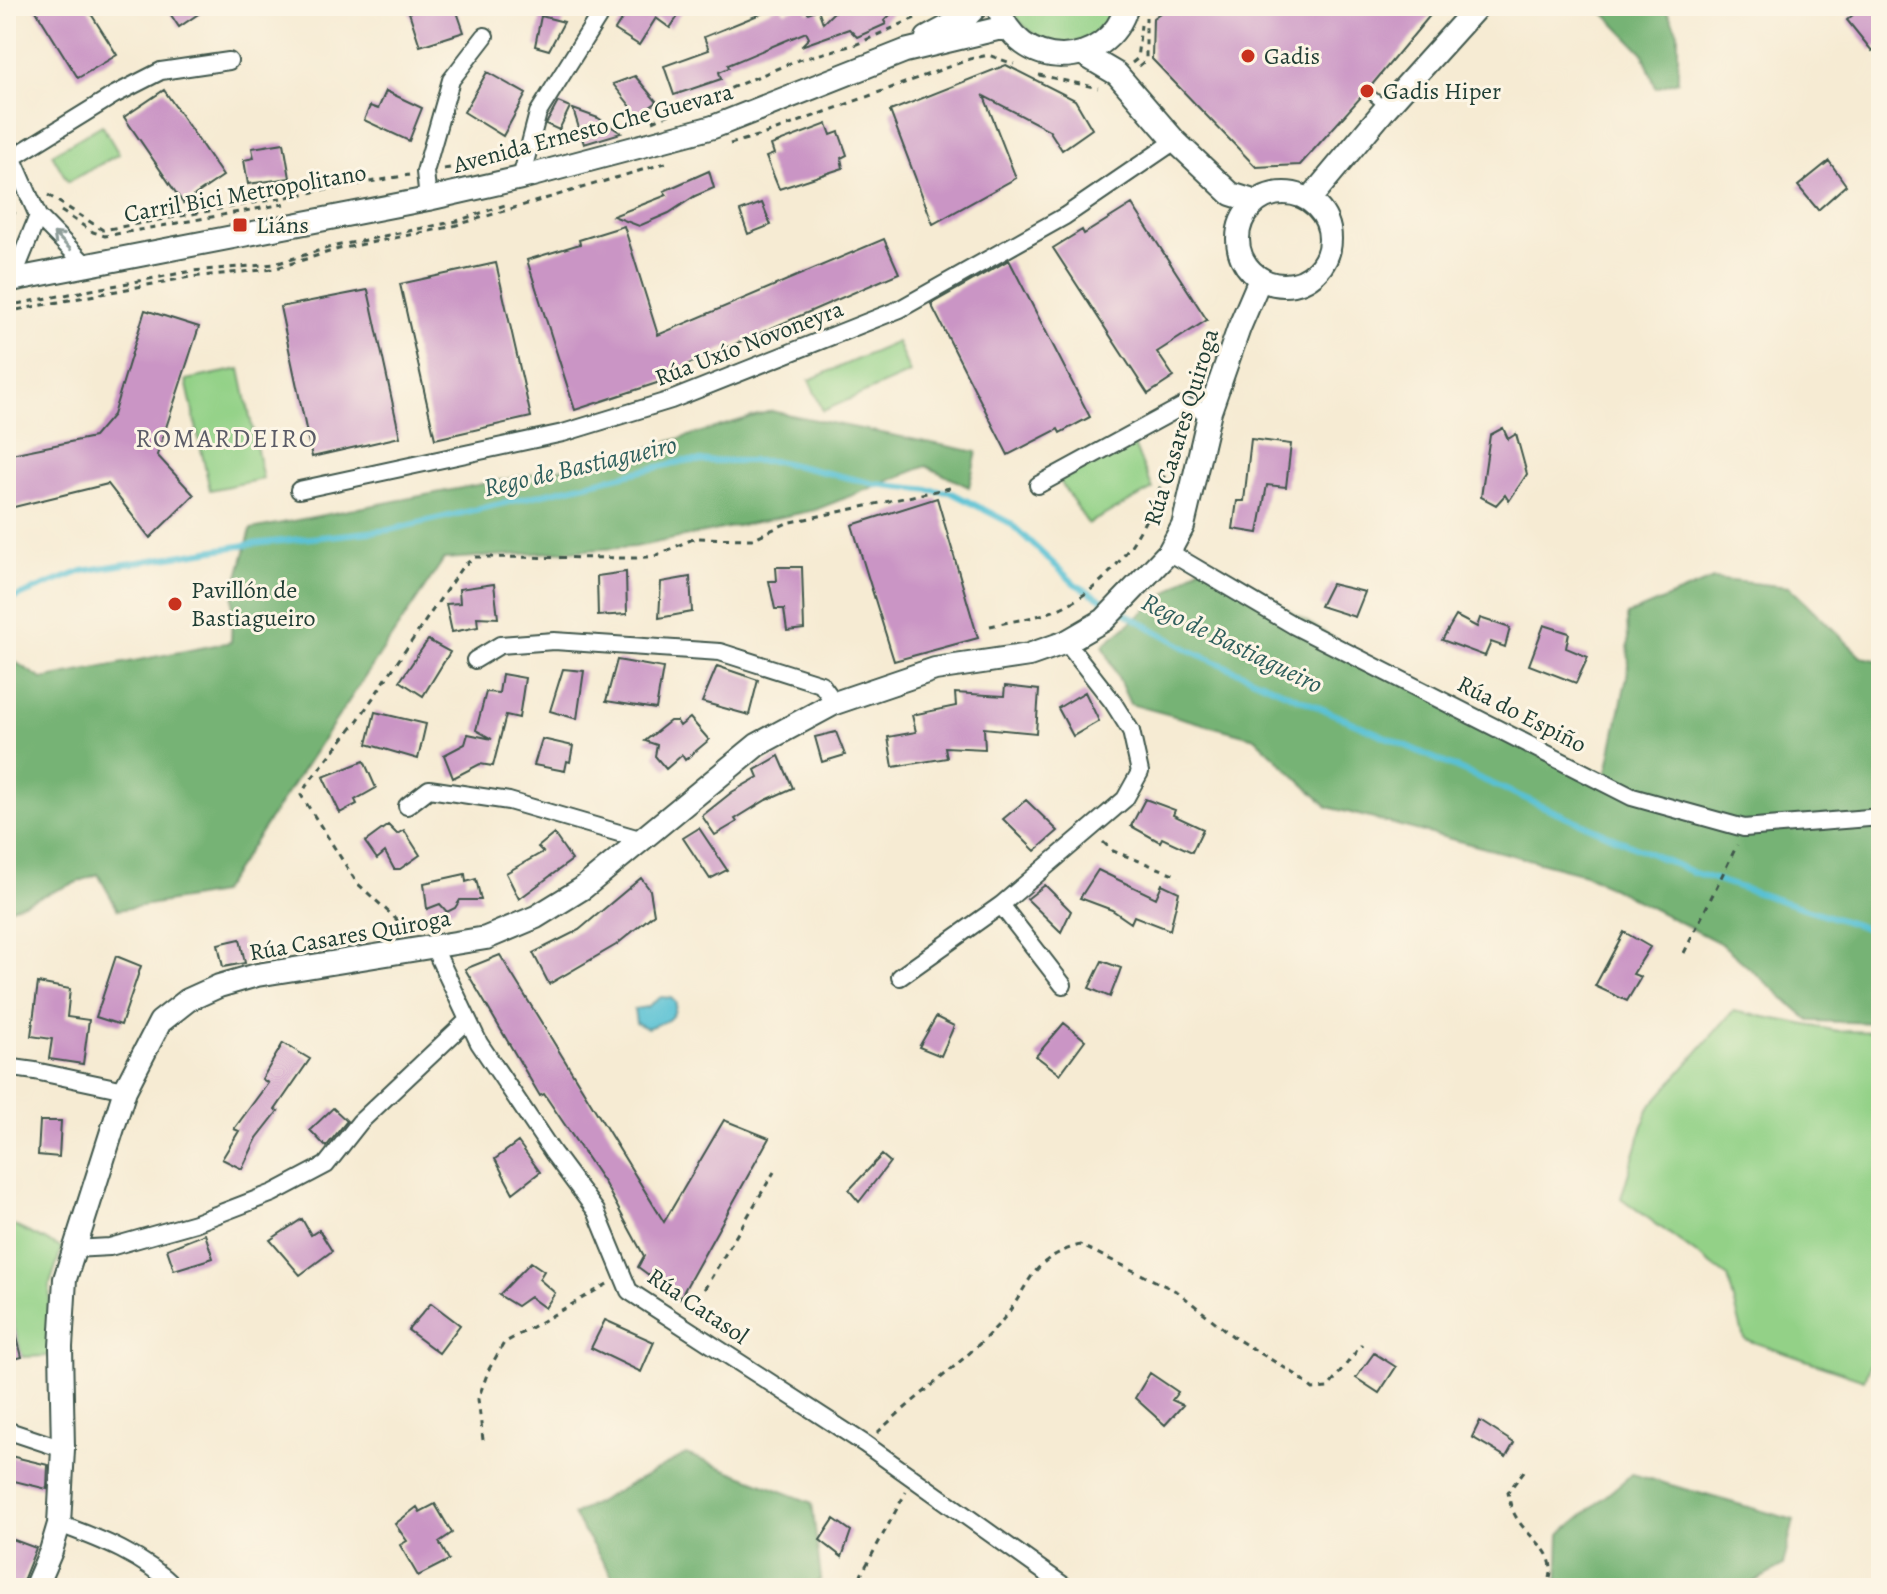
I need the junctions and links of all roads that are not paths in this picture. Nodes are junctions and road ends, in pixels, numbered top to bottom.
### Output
1 (605, 6) edge
2 (977, 6) edge
3 (998, 6) edge
4 (1478, 6) edge
5 (1139, 10) edge
6 (1008, 29) junction
7 (1116, 30) junction
8 (485, 36) dead end
9 (905, 51) junction
10 (1083, 54) junction
11 (229, 61) dead end
12 (1119, 76) junction
13 (1367, 91) dead end
14 (1386, 108) junction
15 (1175, 141) junction
16 (9, 151) edge
17 (524, 168) junction
18 (1231, 194) junction
19 (428, 199) junction
20 (1309, 200) junction
21 (1256, 202) junction
22 (33, 205) junction
23 (1240, 223) junction
24 (87, 266) junction
25 (1260, 279) junction
26 (9, 280) edge
27 (1210, 411) junction
28 (1038, 485) dead end
29 (299, 490) dead end
30 (1169, 552) junction
31 (1066, 642) junction
32 (475, 660) dead end
33 (835, 703) junction
34 (407, 806) dead end
35 (1881, 817) edge
36 (643, 840) junction
37 (1001, 905) junction
38 (434, 948) junction
39 (900, 977) dead end
40 (1063, 985) dead end
41 (468, 1020) junction
42 (6, 1067) edge
43 (125, 1090) junction
44 (73, 1249) junction
45 (6, 1430) edge
46 (63, 1449) junction
47 (59, 1524) junction
48 (35, 1588) edge
49 (176, 1588) edge
50 (1067, 1588) edge

1 - 17 street
2 - 9 street, Avenida Ernesto Che Guevara
3 - 6 street
4 - 14 street
5 - 7 street
6 - 9 street, Avenida Ernesto Che Guevara
6 - 10 street
7 - 10 street
7 - 12 street
8 - 19 street, Avenida Ernesto Che Guevara
9 - 17 street, Avenida Ernesto Che Guevara
10 - 12 street
11 - 16 street
12 - 15 street
13 - 14 lane
14 - 20 street
15 - 18 street
15 - 29 street, Rúa Uxío Novoneyra
16 - 22 street
17 - 19 street, Avenida Ernesto Che Guevara
18 - 21 street
18 - 23 street
19 - 24 street, Avenida Ernesto Che Guevara
20 - 21 street
20 - 25 street
21 - 23 street
24 -> 22 street
22 - 26 street
23 - 25 street
24 - 26 street, Avenida Ernesto Che Guevara
25 - 27 street, Rúa Casares Quiroga
27 - 28 street
27 - 30 street, Rúa Casares Quiroga
30 - 31 street, Rúa Casares Quiroga
30 - 35 street, Rúa do Espiño
31 - 33 street, Rúa Casares Quiroga
31 - 37 street
32 - 33 street
33 - 36 street, Rúa Casares Quiroga
34 - 36 street
36 - 38 street, Rúa Casares Quiroga
37 - 39 street
37 - 40 street
38 - 41 street, Rúa Catasol
38 - 43 street, Rúa Casares Quiroga
41 - 44 street
41 - 50 street, Rúa Catasol
42 - 43 street
43 - 44 street, Rúa Casares Quiroga
44 - 46 street, Rúa Casares Quiroga
45 - 46 street
46 - 47 street, Rúa Casares Quiroga
47 - 48 street, Rúa Casares Quiroga
47 - 49 street

